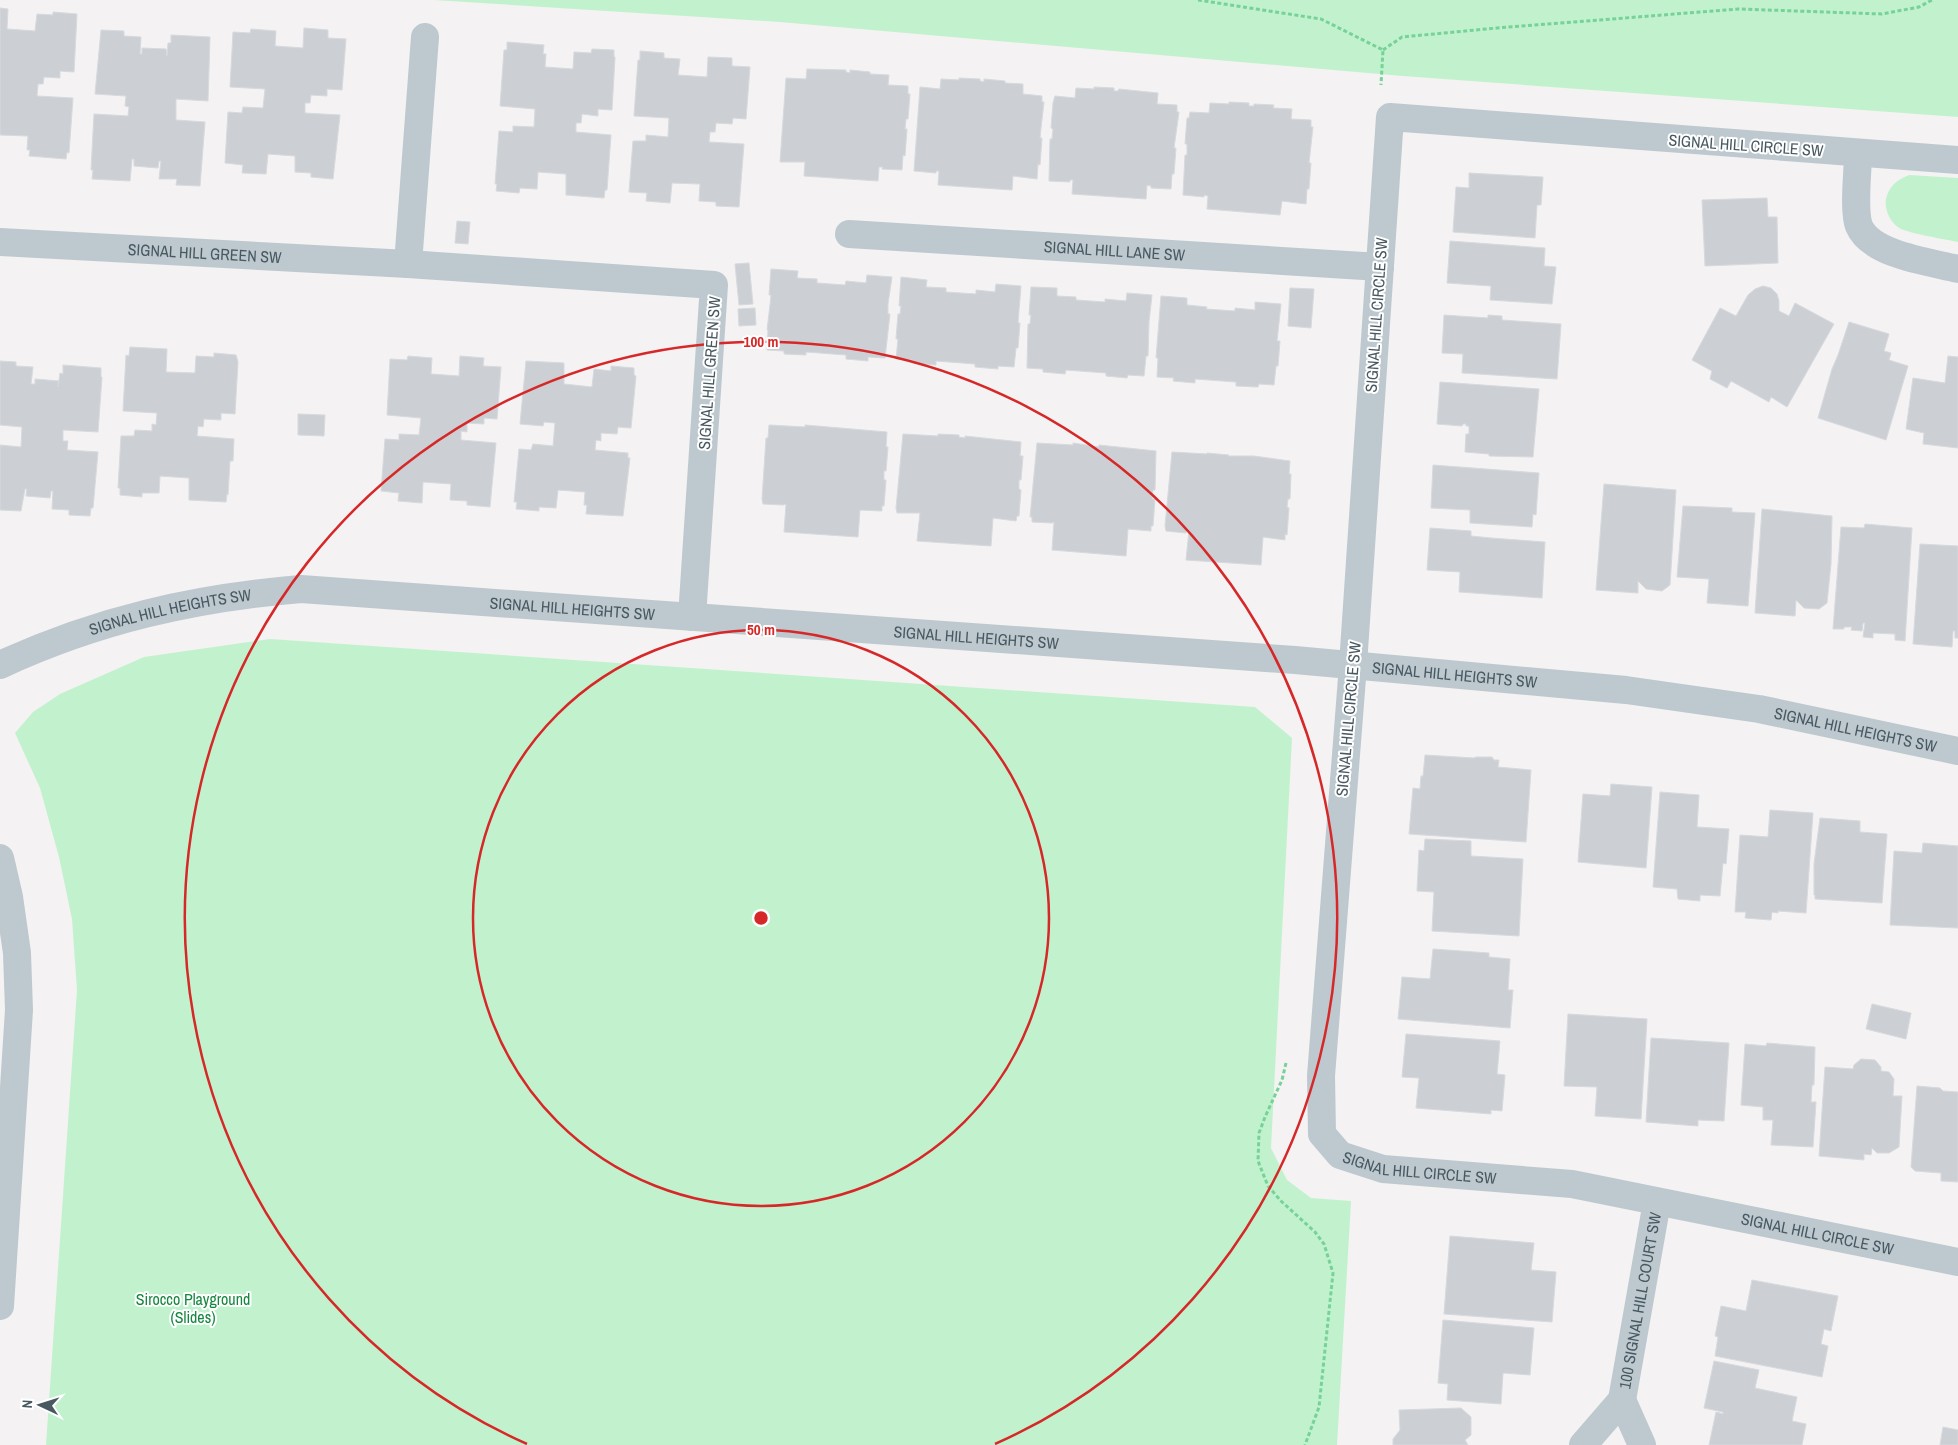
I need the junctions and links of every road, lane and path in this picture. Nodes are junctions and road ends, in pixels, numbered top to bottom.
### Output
1 (1198, 0) edge
2 (1932, 0) edge
3 (426, 37) dead end
4 (1383, 50) junction
5 (1390, 117) junction
6 (1858, 153) junction
7 (1958, 160) edge
8 (849, 234) dead end
9 (0, 242) edge
10 (408, 264) junction
11 (1380, 267) junction
12 (1958, 269) edge
13 (692, 617) junction
14 (0, 665) edge
15 (1352, 665) junction
16 (1958, 751) edge
17 (0, 858) edge
18 (1657, 1202) junction
19 (1958, 1262) edge
20 (0, 1306) edge
21 (1622, 1400) junction
22 (1583, 1445) edge
23 (1642, 1445) edge

1 - 4 path
2 - 4 path
3 - 10 street
4 - 5 path
5 - 6 street, SIGNAL HILL CIRCLE SW
5 - 11 street, SIGNAL HILL CIRCLE SW
6 - 7 street, SIGNAL HILL CIRCLE SW
6 - 12 street
8 - 11 street, SIGNAL HILL LANE SW
9 - 10 street, SIGNAL HILL GREEN SW
10 - 13 street, SIGNAL HILL GREEN SW
11 - 15 street, SIGNAL HILL CIRCLE SW
13 - 14 street, SIGNAL HILL HEIGHTS SW
13 - 15 street, SIGNAL HILL HEIGHTS SW
15 - 16 street, SIGNAL HILL HEIGHTS SW
15 - 18 street, SIGNAL HILL CIRCLE SW
17 - 20 street
18 - 19 street, SIGNAL HILL CIRCLE SW
18 - 21 street, 100 SIGNAL HILL COURT SW
21 - 22 street, 100 SIGNAL HILL COURT SW
21 - 23 street, 100 SIGNAL HILL COURT SW

